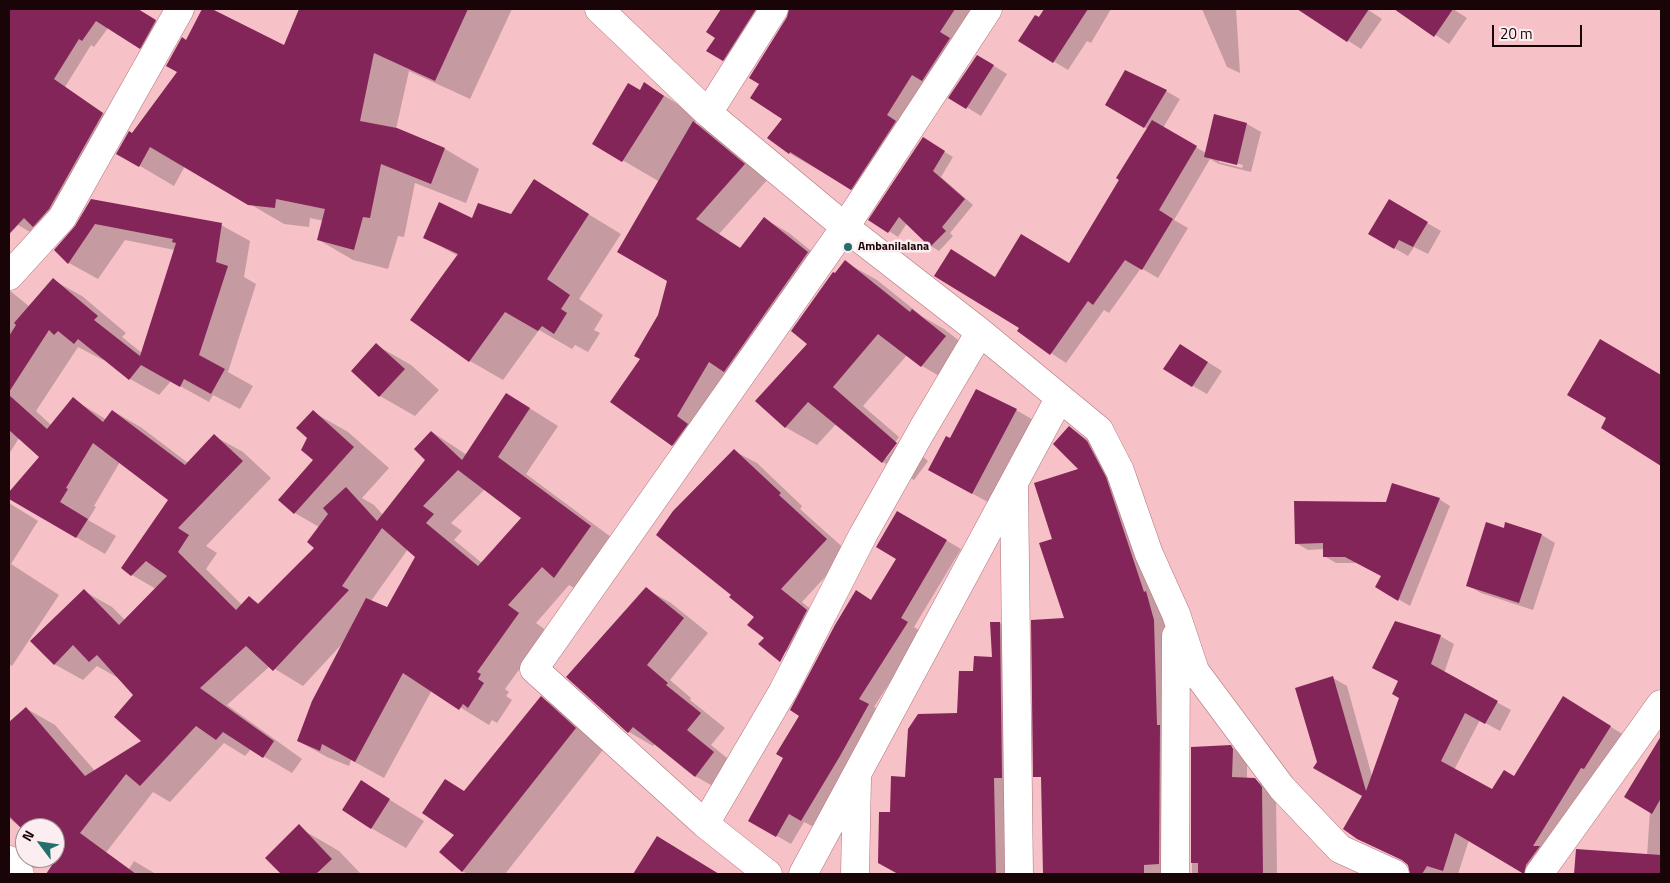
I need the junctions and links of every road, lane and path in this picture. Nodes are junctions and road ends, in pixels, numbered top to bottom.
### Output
1 (180, 9) edge
2 (599, 9) edge
3 (774, 9) edge
4 (988, 9) edge
5 (708, 112) junction
6 (845, 227) junction
7 (9, 276) edge
8 (980, 332) junction
9 (1059, 399) junction
10 (1014, 484) junction
11 (1176, 614) junction
12 (1661, 704) edge
13 (858, 772) junction
14 (705, 824) junction
15 (9, 860) edge
16 (1340, 861) edge
17 (20, 874) edge
18 (768, 874) edge
19 (804, 874) edge
20 (855, 874) edge
21 (1019, 874) edge
22 (1174, 874) edge
23 (1395, 874) edge
24 (1539, 874) edge

1 - 7 street
2 - 5 street
3 - 5 street
4 - 6 street
5 - 6 street
6 - 8 street
6 - 14 street
8 - 9 street
8 - 14 street
9 - 10 street
9 - 11 street
10 - 13 street
10 - 21 street
11 - 16 street
11 - 22 street
12 - 24 street
13 - 19 street
13 - 20 street
14 - 18 street
15 - 17 street
16 - 23 street

